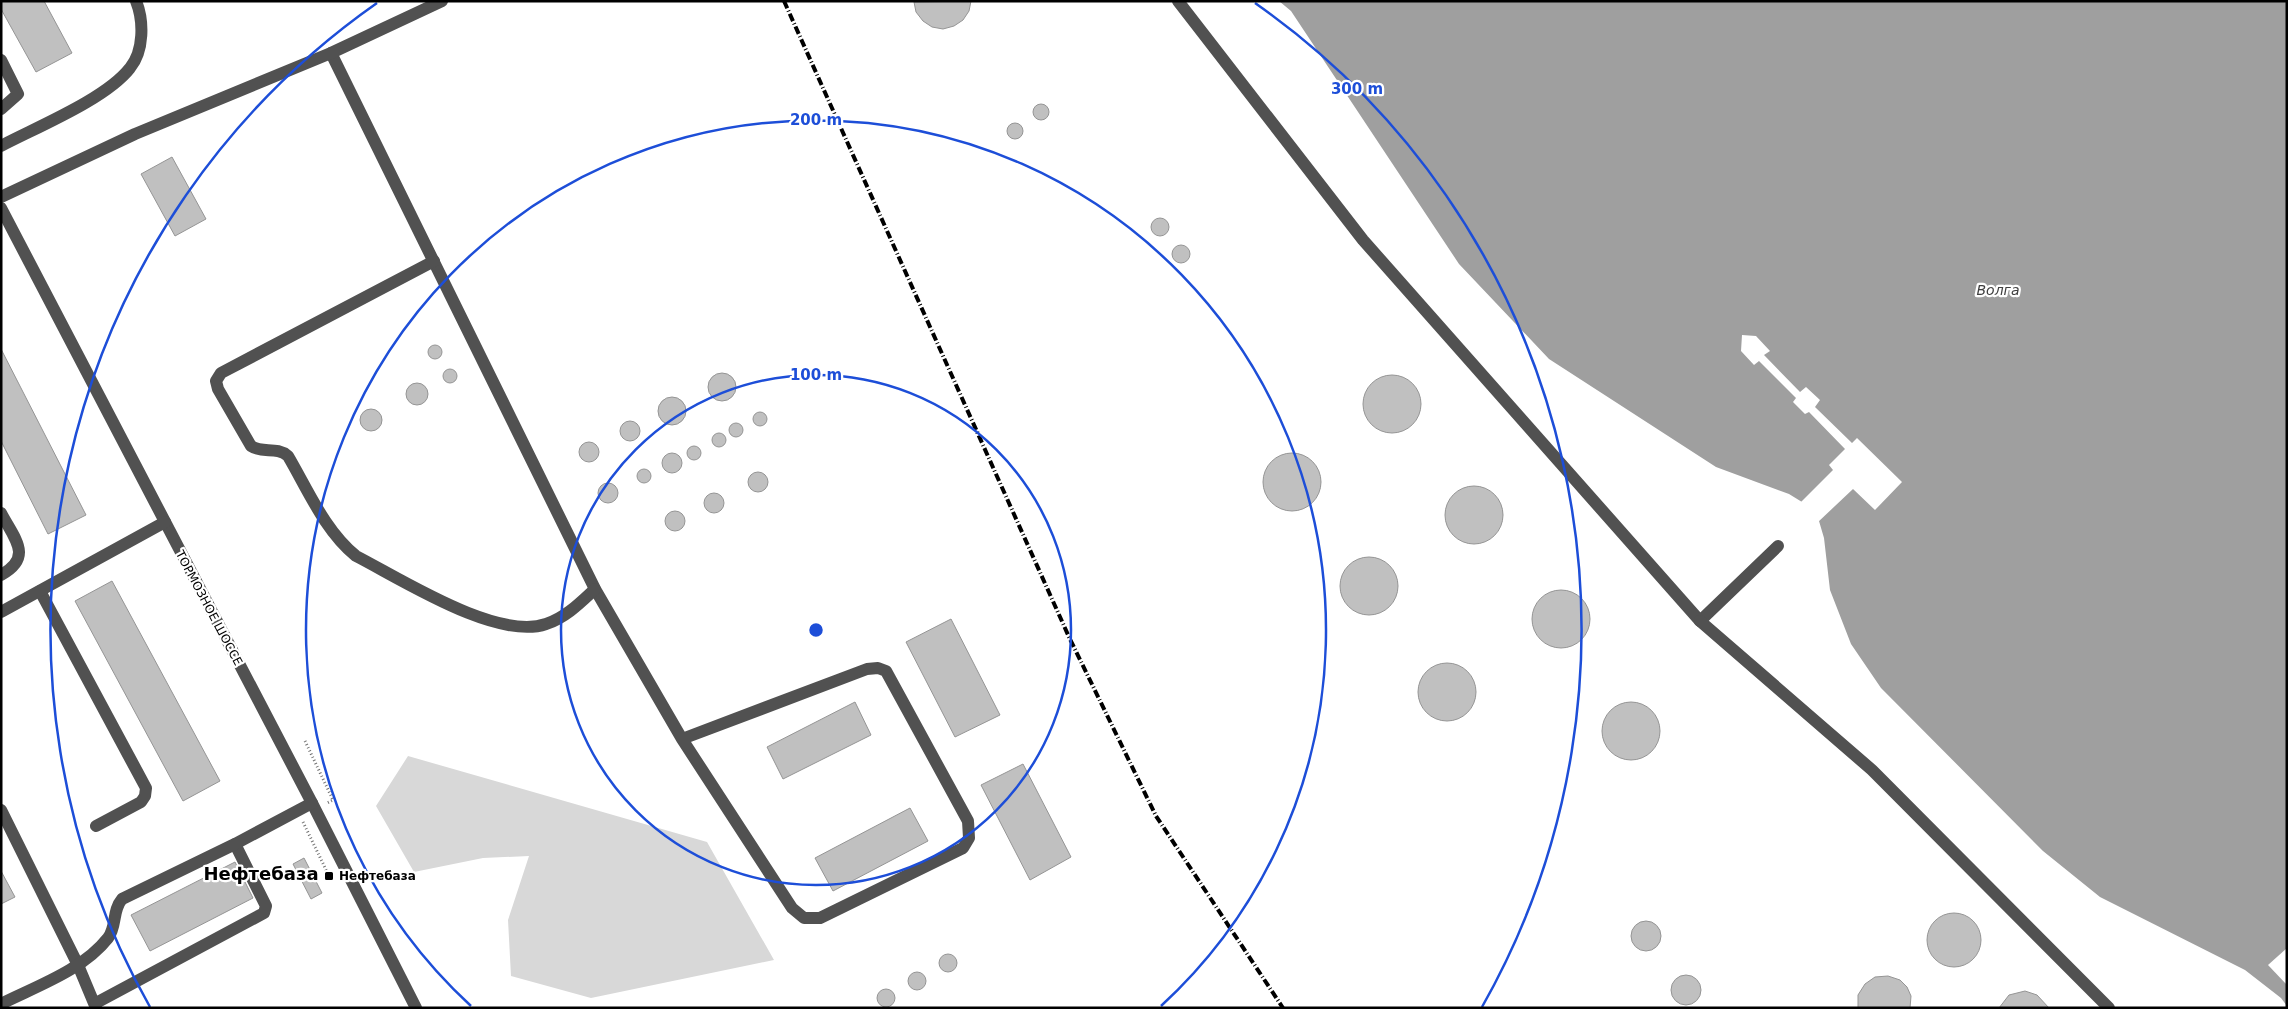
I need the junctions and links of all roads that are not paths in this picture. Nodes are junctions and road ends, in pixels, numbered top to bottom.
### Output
1 (136, 1) edge
2 (442, 1) edge
3 (1178, 1) edge
4 (419, 6) edge
5 (331, 53) junction
6 (1, 60) edge
7 (1, 110) edge
8 (1, 146) edge
9 (1, 197) edge
10 (1, 208) edge
11 (434, 261) junction
12 (1, 513) edge
13 (165, 522) junction
14 (1778, 546) dead end
15 (1, 575) edge
16 (595, 589) junction
17 (40, 590) junction
18 (1, 612) edge
19 (1700, 621) junction
20 (682, 739) junction
21 (312, 803) junction
22 (1, 810) edge
23 (96, 826) dead end
24 (235, 844) junction
25 (78, 965) junction
26 (1, 1004) edge
27 (96, 1005) edge
28 (415, 1007) edge
29 (2109, 1008) edge

1 - 8 street
2 - 4 street
3 - 19 street
4 - 5 street
5 - 9 street
5 - 11 street
6 - 7 street
10 - 13 street, ТОРМОЗНОЕ ШОССЕ
11 - 16 street
11 - 16 street
12 - 15 street
13 - 17 street
13 - 21 street, ТОРМОЗНОЕ ШОССЕ
14 - 19 street
16 - 20 street
17 - 18 street
17 - 23 street
19 - 29 street
20 - 20 street
21 - 24 street
21 - 28 street, ТОРМОЗНОЕ ШОССЕ
22 - 25 street
24 - 25 street
24 - 27 street
25 - 26 street
25 - 27 street

